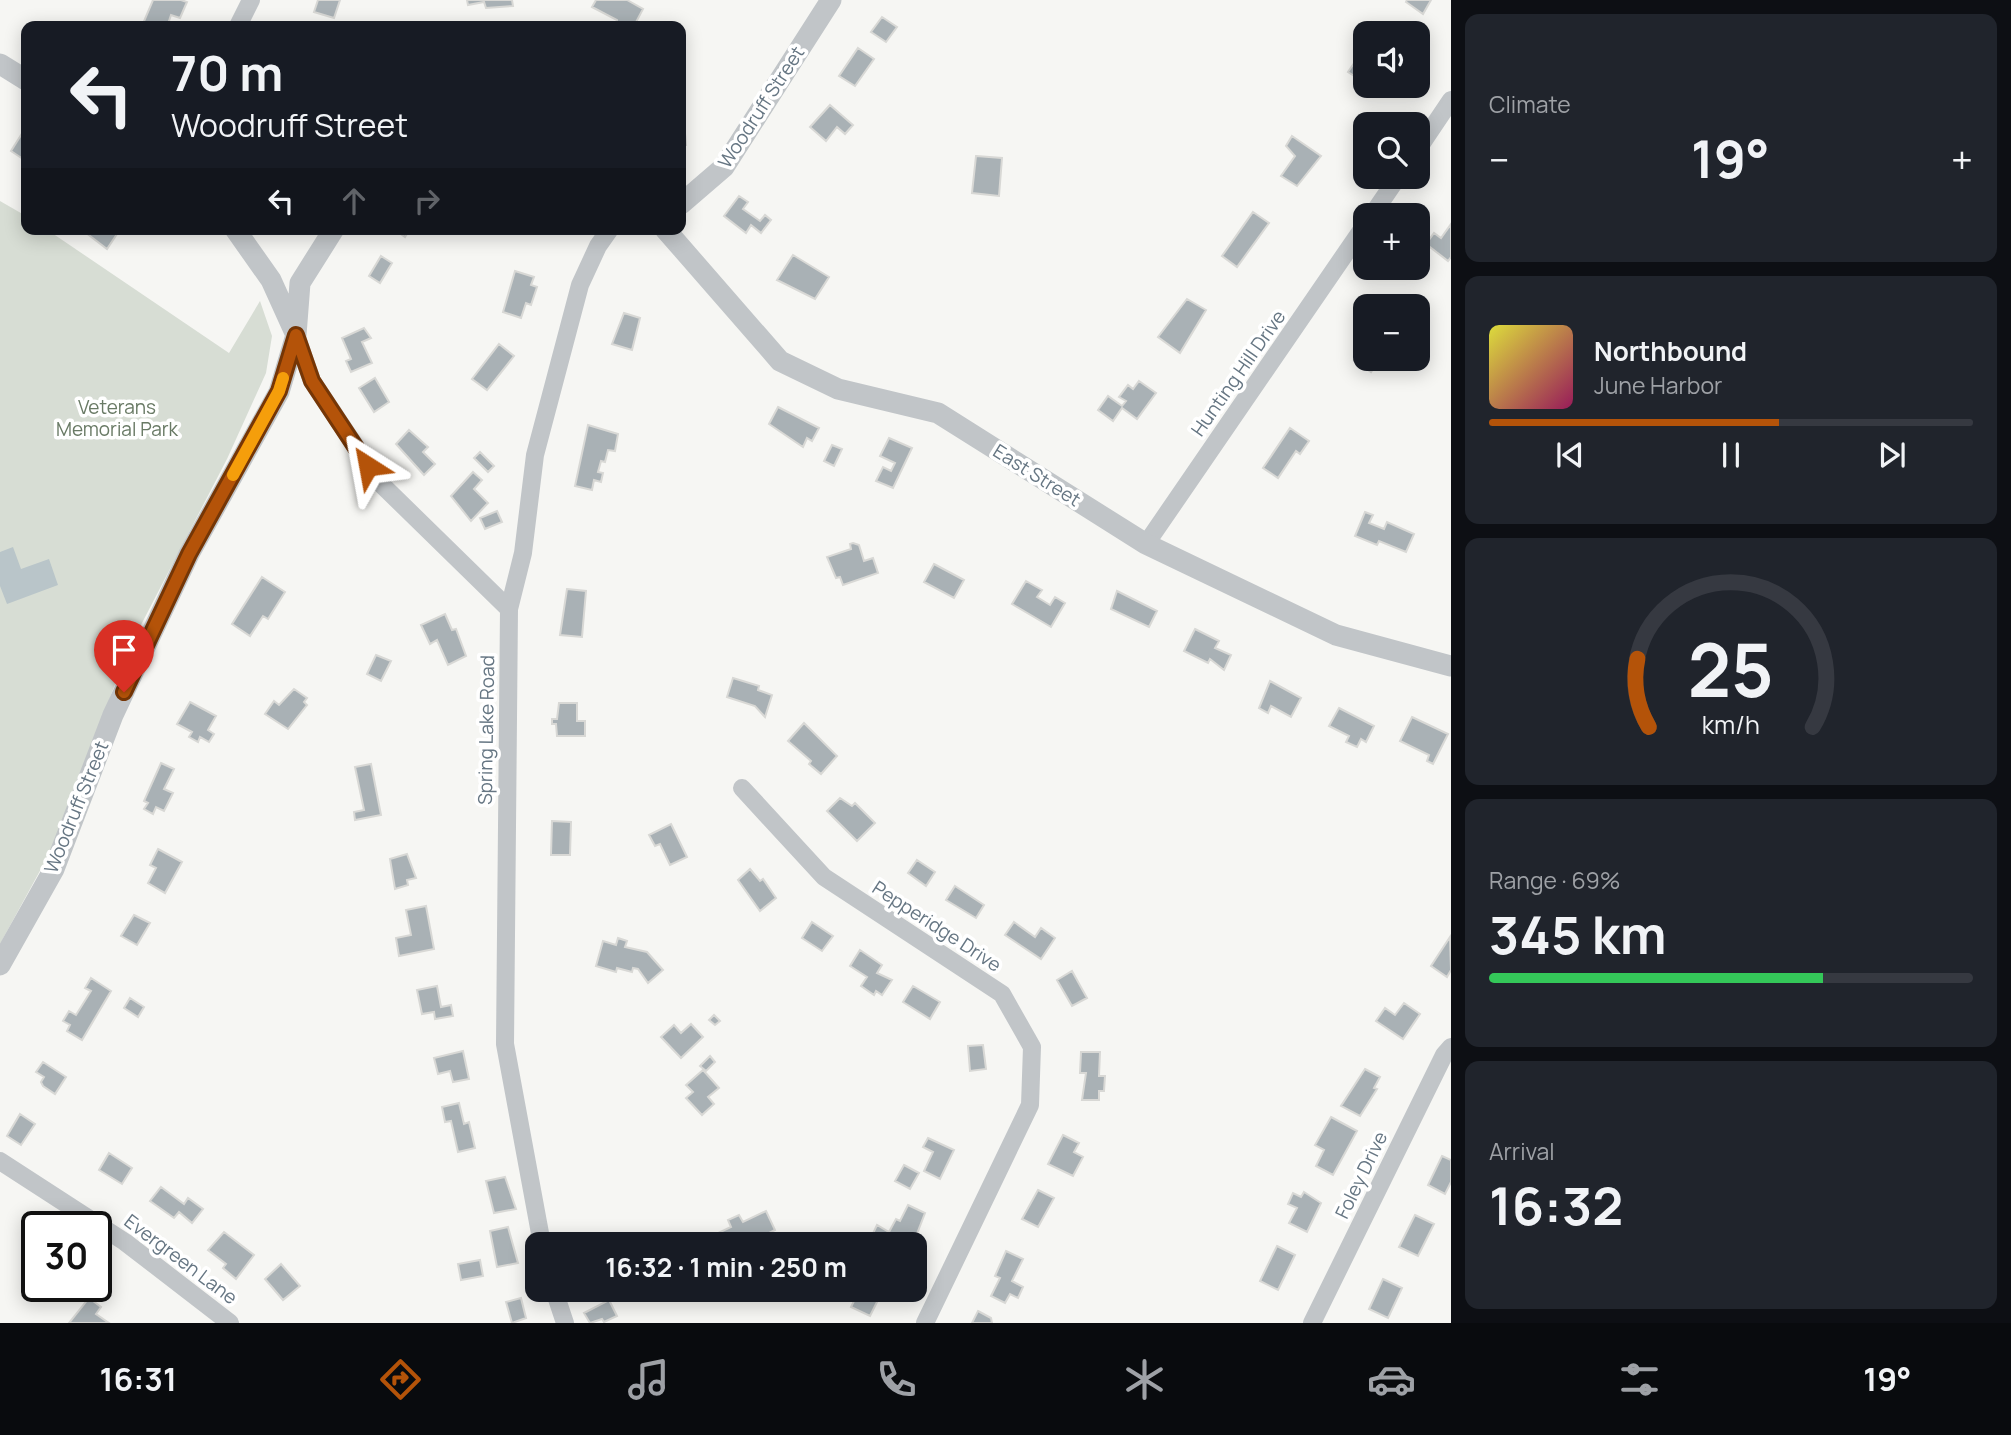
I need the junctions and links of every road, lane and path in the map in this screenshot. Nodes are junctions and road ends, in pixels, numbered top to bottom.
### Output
1 (251, 0) edge
2 (831, 0) edge
3 (240, 21) edge
4 (0, 64) edge
5 (21, 77) edge
6 (1451, 100) edge
7 (1430, 131) edge
8 (686, 200) edge
9 (239, 235) edge
10 (330, 235) edge
11 (606, 235) edge
12 (670, 235) edge
13 (1353, 242) edge
14 (296, 335) junction
15 (1146, 544) junction
16 (509, 609) junction
17 (1451, 666) edge
18 (742, 788) dead end
19 (0, 965) edge
20 (1451, 1047) edge
21 (0, 1161) edge
22 (540, 1232) edge
23 (558, 1302) edge
24 (230, 1323) edge
25 (565, 1323) edge
26 (925, 1323) edge
27 (1312, 1323) edge

1 - 3 street
2 - 8 street, Woodruff Street
4 - 5 street
6 - 7 street
9 - 14 street
10 - 14 street, Woodruff Street
11 - 16 street, Spring Lake Road
12 - 15 street, East Street
13 - 15 street, Hunting Hill Drive
14 - 16 street
14 - 19 street, Woodruff Street
15 - 17 street, East Street
16 - 22 street, Spring Lake Road
18 - 26 street, Pepperidge Drive
20 - 27 street, Foley Drive
21 - 24 street, Evergreen Lane
23 - 25 street

